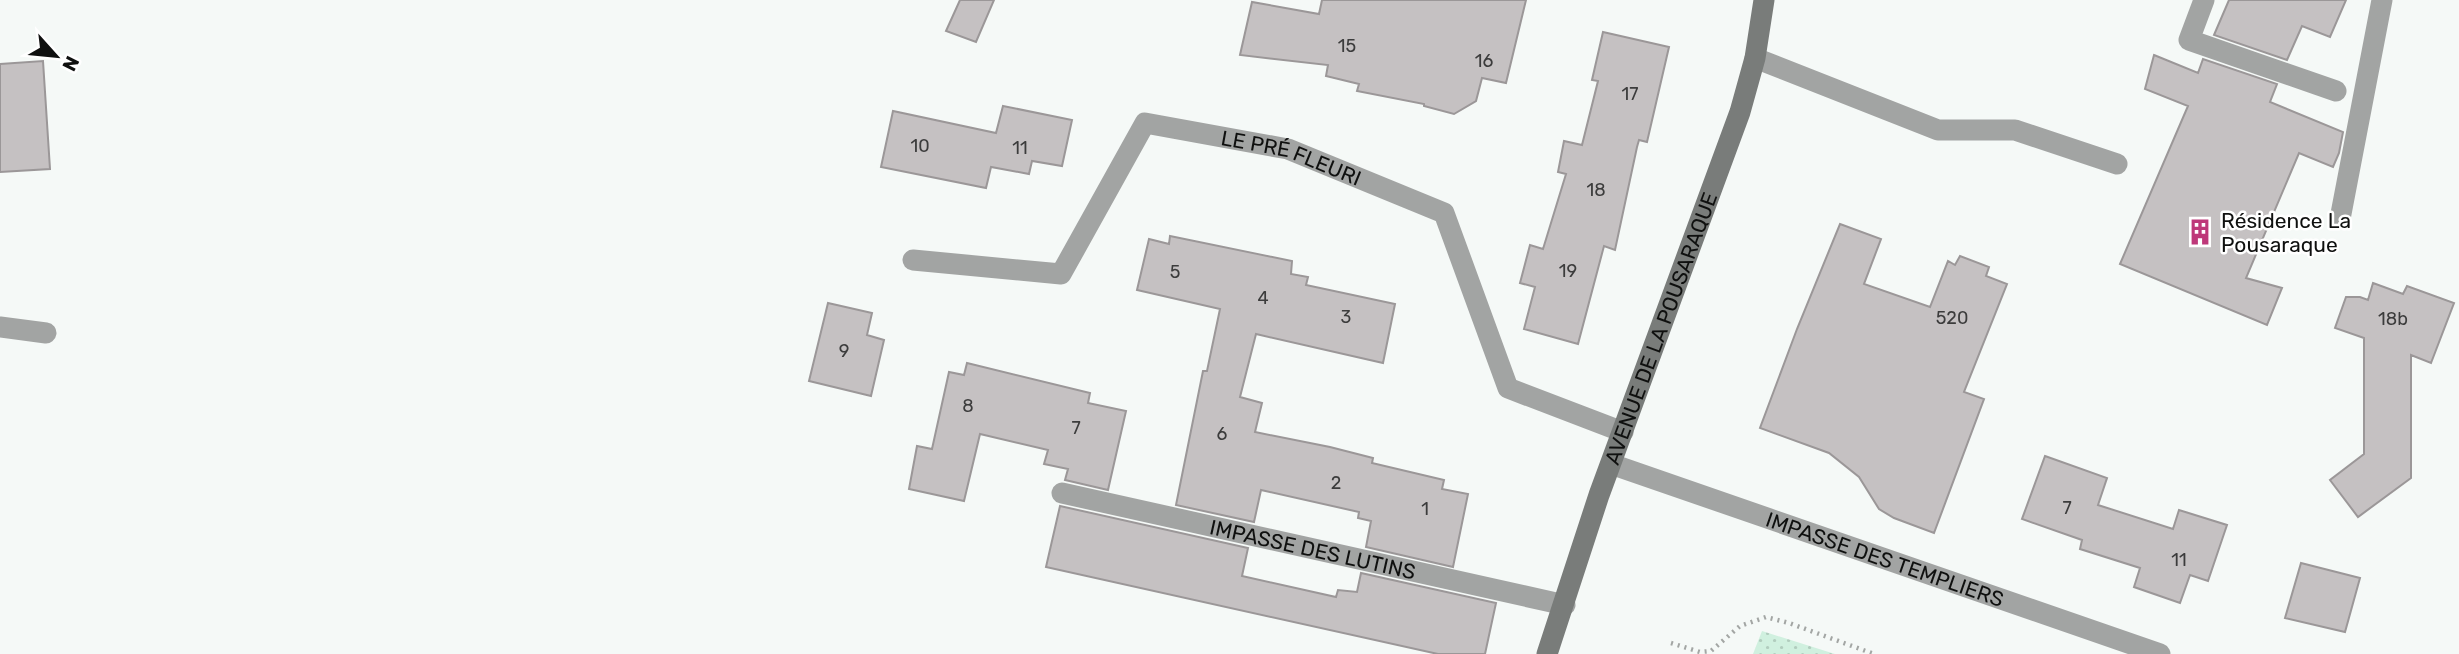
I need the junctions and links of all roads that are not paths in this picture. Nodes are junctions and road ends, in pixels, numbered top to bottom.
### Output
1 (1765, 0) edge
2 (2204, 0) edge
3 (2382, 0) edge
4 (1755, 58) junction
5 (2336, 91) dead end
6 (2117, 164) dead end
7 (2340, 219) dead end
8 (912, 260) dead end
9 (0, 327) edge
10 (46, 333) dead end
11 (1623, 432) junction
12 (1611, 464) junction
13 (1062, 493) dead end
14 (1565, 605) junction
15 (1548, 654) edge
16 (2160, 654) edge

1 - 4 street, AVENUE DE LA POUSARAQUE
2 - 5 street
3 - 7 street
4 - 6 street
4 - 11 street, AVENUE DE LA POUSARAQUE
8 - 11 street, LE PRÉ FLEURI
9 - 10 street
11 - 12 street, AVENUE DE LA POUSARAQUE
12 - 14 street, AVENUE DE LA POUSARAQUE
12 - 16 street, IMPASSE DES TEMPLIERS
13 - 14 street, IMPASSE DES LUTINS
14 - 15 street, AVENUE DE LA POUSARAQUE

